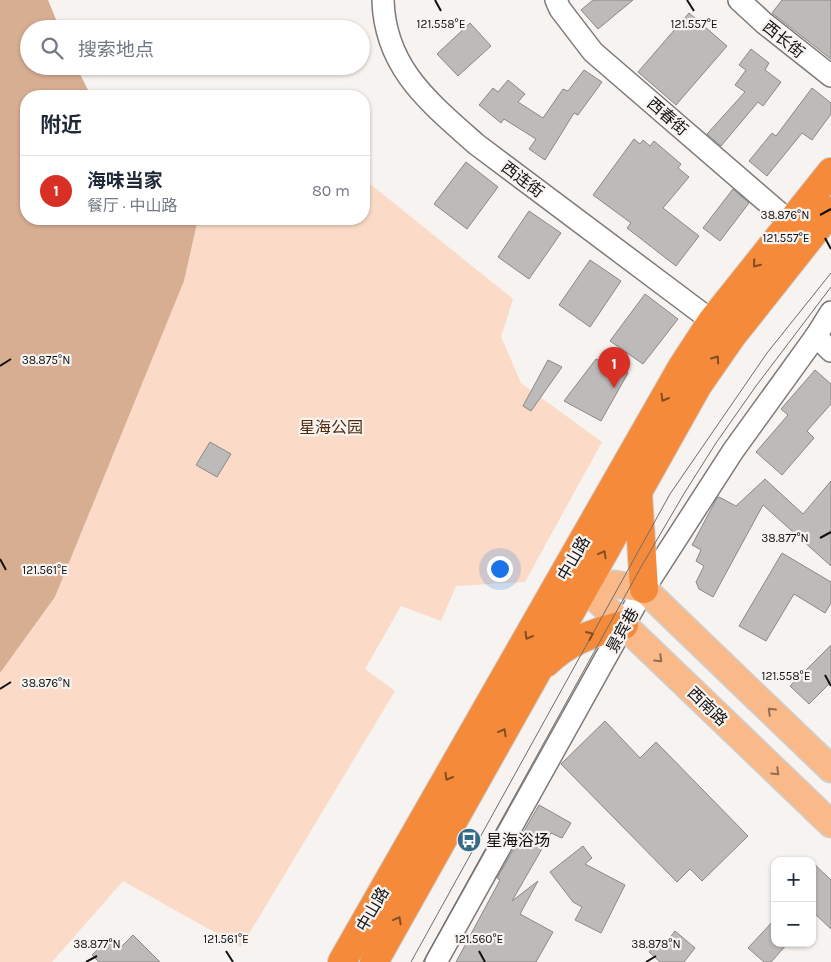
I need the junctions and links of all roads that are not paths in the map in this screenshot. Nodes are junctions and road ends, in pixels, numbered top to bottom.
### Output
1 (383, 0) edge
2 (556, 0) edge
3 (739, 0) edge
4 (831, 76) edge
5 (831, 172) edge
6 (831, 211) edge
7 (790, 222) junction
8 (831, 312) edge
9 (712, 321) junction
10 (816, 336) junction
11 (831, 351) edge
12 (638, 492) junction
13 (573, 558) junction
14 (584, 587) junction
15 (644, 589) junction
16 (552, 594) junction
17 (624, 626) junction
18 (537, 673) junction
19 (831, 769) edge
20 (831, 824) edge
21 (342, 962) edge
22 (374, 962) edge
23 (436, 962) edge

1 - 9 street, 西连街
2 - 7 street, 西春街
3 - 4 street, 西长街
5 - 7 highway, 中山路
12 -> 6 highway, 中山路
7 -> 9 highway, 中山路
8 - 10 street, 景宾巷
9 -> 13 highway, 中山路
10 - 11 street
10 - 15 street, 景宾巷
14 -> 12 highway, 中山路
12 - 15 highway
13 - 14 main road, 西南路
13 - 16 highway, 中山路
14 - 15 main road
14 - 16 main road
14 - 17 main road, 西南路
14 - 18 highway, 中山路
15 - 17 street, 景宾巷
19 -> 15 main road
16 -> 21 highway, 中山路
18 -> 17 highway
17 -> 20 main road, 西南路
17 - 23 street, 景宾巷
22 -> 18 highway, 中山路

